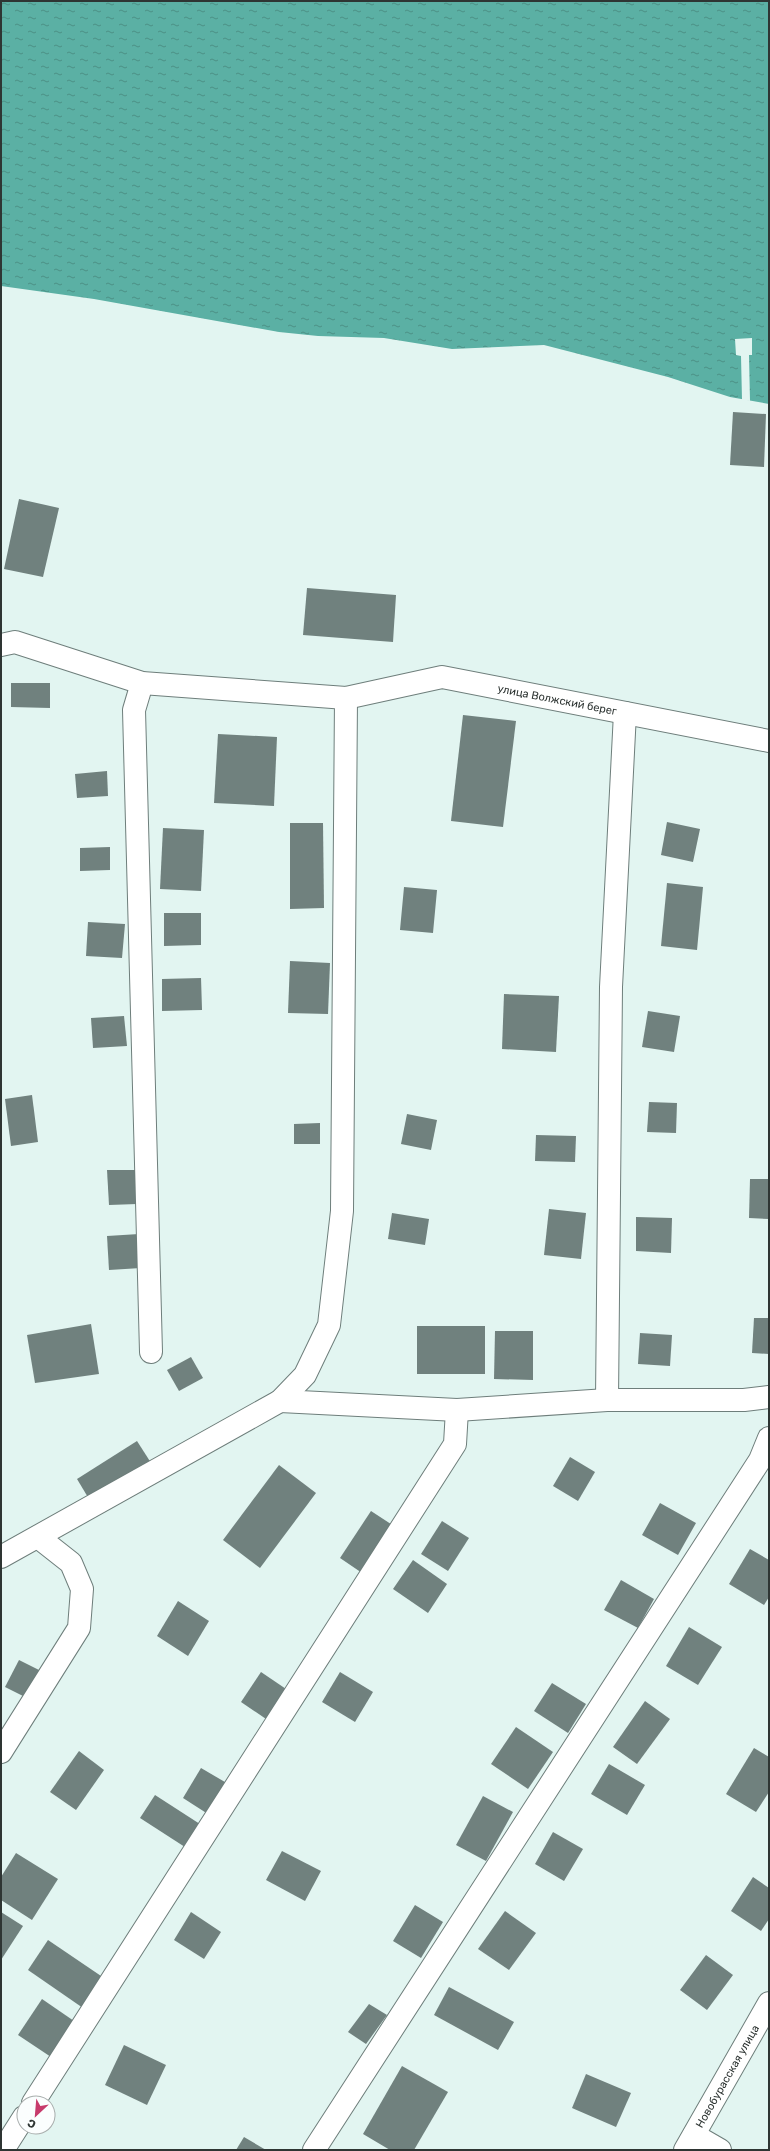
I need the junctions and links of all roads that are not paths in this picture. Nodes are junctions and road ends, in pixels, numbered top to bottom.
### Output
1 (1, 645) edge
2 (142, 683) junction
3 (346, 698) junction
4 (625, 713) junction
5 (769, 741) edge
6 (151, 1352) dead end
7 (769, 1397) edge
8 (607, 1400) junction
9 (280, 1401) junction
10 (457, 1410) junction
11 (769, 1438) edge
12 (38, 1537) junction
13 (1, 1557) edge
14 (1, 1752) edge
15 (769, 2003) edge
16 (38, 2095) edge
17 (16, 2130) edge
18 (689, 2143) edge
19 (3, 2150) edge
20 (314, 2150) edge
21 (720, 2150) edge

1 - 2 street, улица Волжский берег
2 - 3 street, улица Волжский берег
2 - 6 street
3 - 4 street, улица Волжский берег
3 - 9 street
4 - 5 street, улица Волжский берег
4 - 8 street
7 - 8 street
8 - 10 street
9 - 10 street
9 - 12 street
10 - 16 street
11 - 20 street
12 - 13 street
12 - 14 street
15 - 18 street, Новобурасская улица
17 - 19 street
18 - 21 street

